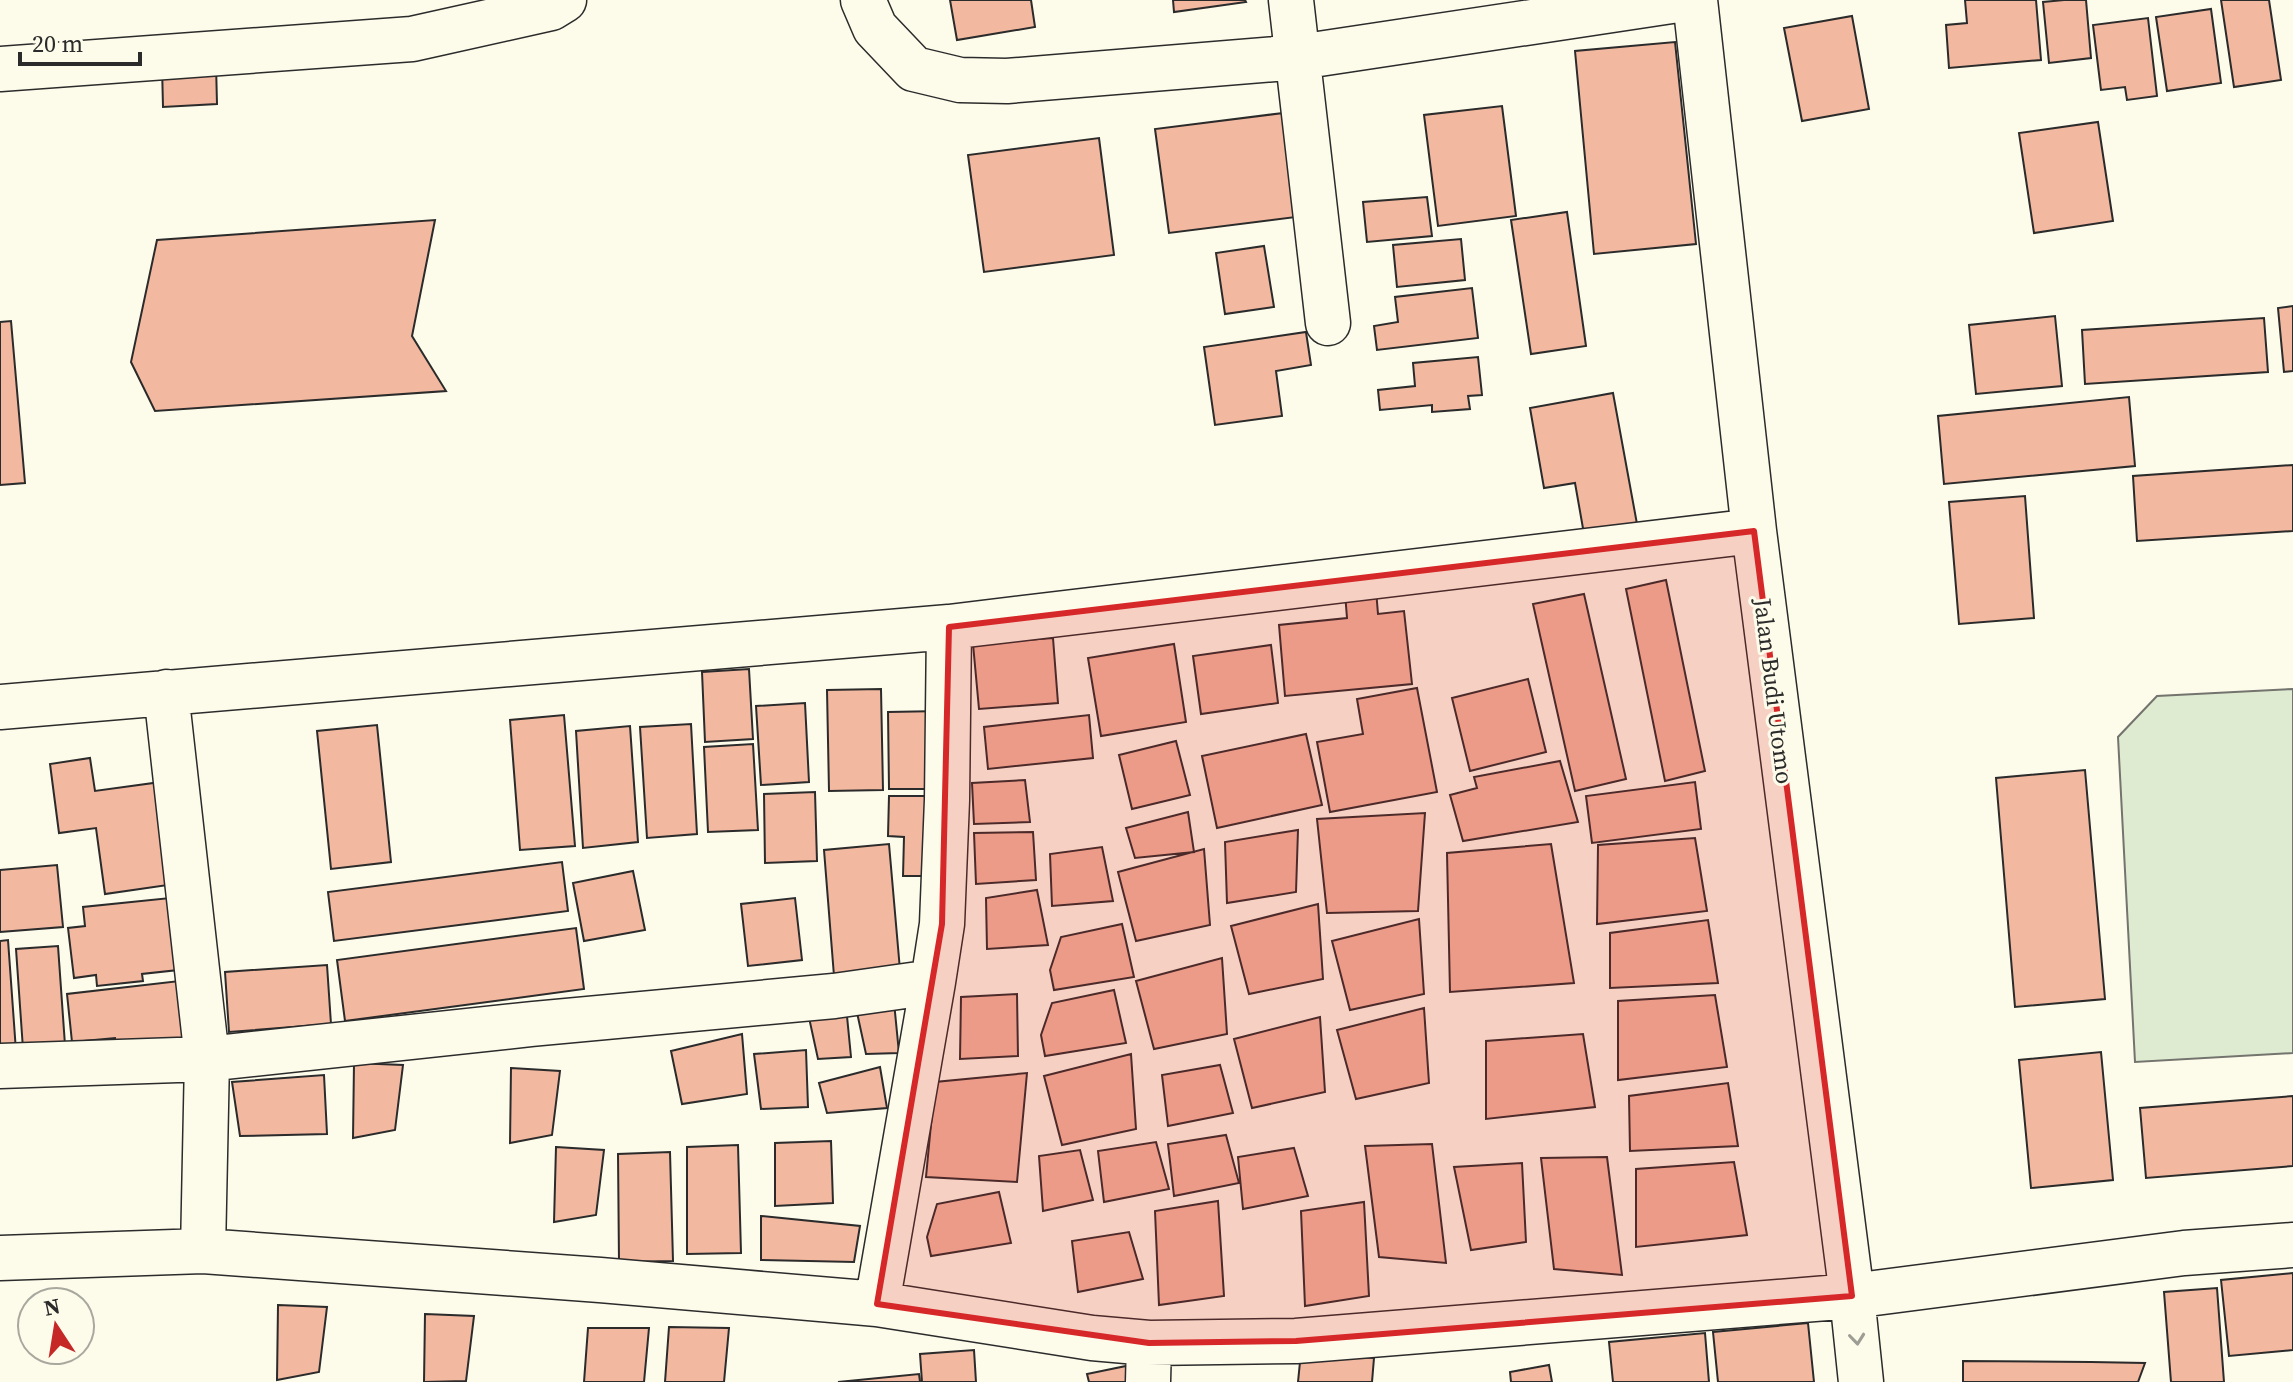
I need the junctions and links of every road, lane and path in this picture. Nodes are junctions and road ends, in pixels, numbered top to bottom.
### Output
1 (564, 0) edge
2 (863, 0) edge
3 (1291, 0) edge
4 (1678, 0) edge
5 (1695, 0) edge
6 (1299, 57) junction
7 (0, 69) edge
8 (1328, 323) dead end
9 (1754, 531) junction
10 (949, 627) junction
11 (166, 692) junction
12 (0, 707) edge
13 (933, 982) junction
14 (207, 1059) junction
15 (0, 1066) edge
16 (2293, 1245) edge
17 (203, 1251) junction
18 (0, 1258) edge
19 (1852, 1296) junction
20 (877, 1304) junction
21 (1148, 1363) edge
22 (1861, 1382) edge

1 - 7 street
2 - 6 street
3 - 6 street
4 - 6 street
5 - 9 street, Jalan Budi Utomo
6 - 8 street
9 - 10 street
9 - 19 street, Jalan Budi Utomo
10 - 11 street
10 - 13 street
11 - 12 street
11 - 14 street
13 - 14 street
13 - 20 street
14 - 15 street
14 - 17 street
16 - 19 street
17 - 18 street
17 - 20 street
19 - 21 street
19 -> 22 street, Jalan Budi Utomo
20 - 21 street

